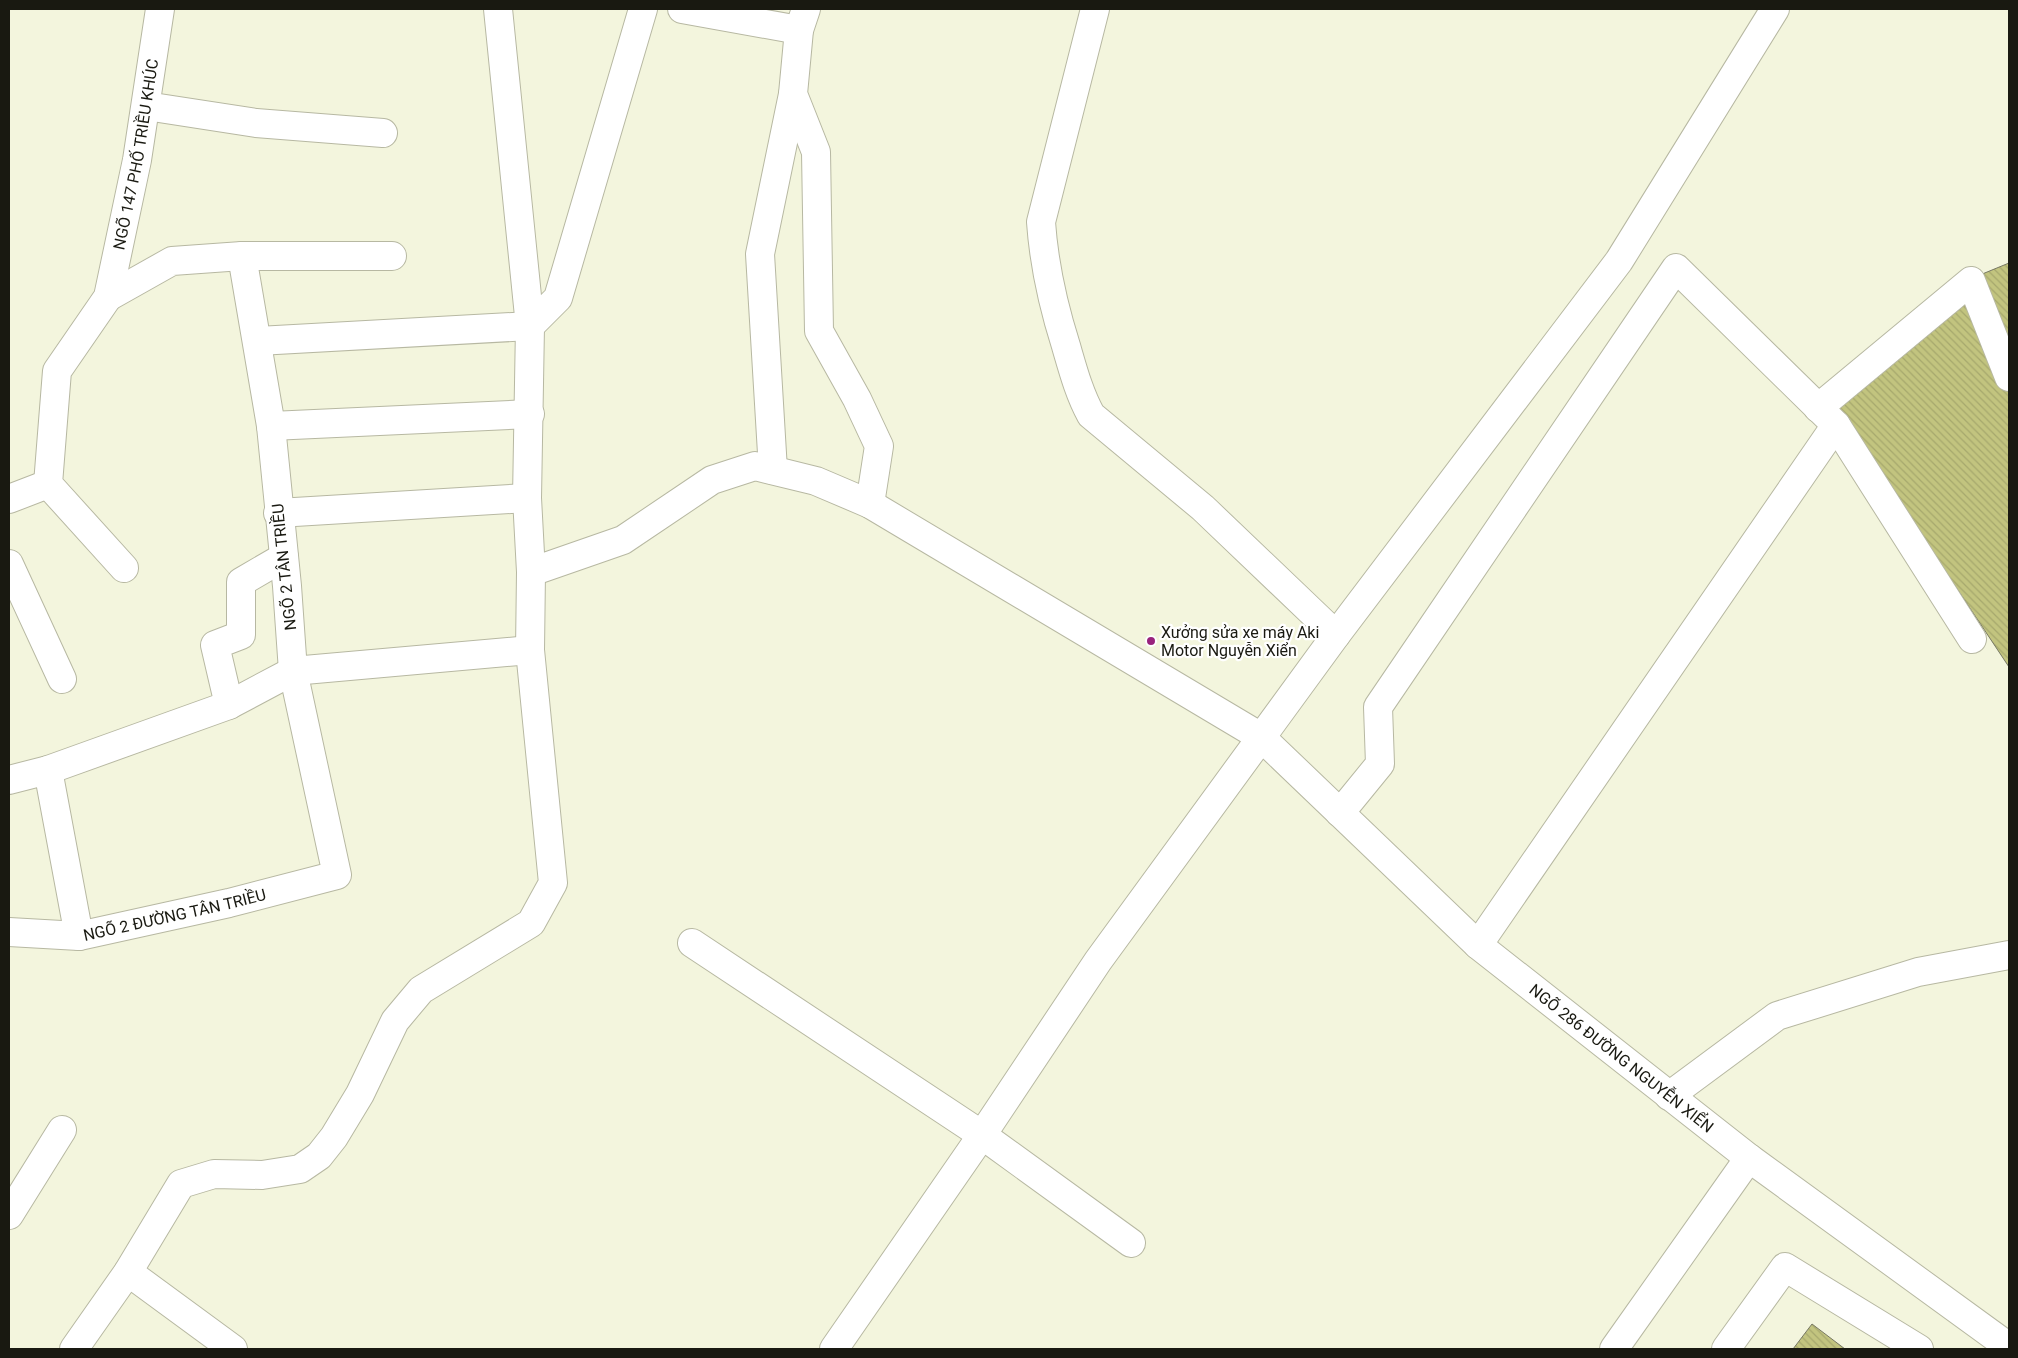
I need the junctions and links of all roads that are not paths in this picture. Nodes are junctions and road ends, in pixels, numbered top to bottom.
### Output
1 (160, 9) edge
2 (498, 9) edge
3 (643, 9) edge
4 (682, 9) edge
5 (1095, 9) edge
6 (1775, 9) edge
7 (802, 20) edge
8 (793, 94) junction
9 (146, 106) junction
10 (383, 134) dead end
11 (242, 256) junction
12 (392, 256) dead end
13 (108, 297) junction
14 (530, 326) junction
15 (258, 340) junction
16 (2009, 377) edge
17 (530, 414) junction
18 (1827, 416) junction
19 (271, 426) junction
20 (773, 470) junction
21 (48, 484) junction
22 (527, 498) junction
23 (9, 499) edge
24 (870, 504) junction
25 (278, 513) junction
26 (284, 557) junction
27 (9, 564) edge
28 (124, 568) dead end
29 (531, 572) junction
30 (1336, 635) junction
31 (1972, 639) dead end
32 (530, 650) junction
33 (293, 671) junction
34 (62, 678) dead end
35 (229, 705) junction
36 (1261, 737) junction
37 (48, 770) junction
38 (9, 780) edge
39 (1340, 813) junction
40 (337, 875) joint
41 (9, 932) edge
42 (79, 936) junction
43 (692, 943) dead end
44 (1478, 945) junction
45 (2009, 955) edge
46 (1669, 1096) junction
47 (62, 1130) dead end
48 (982, 1135) junction
49 (1749, 1158) junction
50 (9, 1215) edge
51 (1131, 1243) dead end
52 (128, 1272) junction
53 (2009, 1347) edge
54 (74, 1349) edge
55 (233, 1349) edge
56 (834, 1349) edge
57 (1614, 1349) edge
58 (1726, 1349) edge
59 (1919, 1349) edge

1 - 9 street, NGÕ 147 PHỐ TRIỀU KHÚC
2 - 14 street
3 - 14 street
4 - 7 street
5 - 30 street
6 - 30 street
7 - 8 street
8 - 20 street
8 - 24 street
9 - 10 street
9 - 13 street, NGÕ 147 PHỐ TRIỀU KHÚC
11 - 12 street
11 - 13 street
11 - 15 street, NGÕ 2 TÂN TRIỀU
13 - 21 street
14 - 15 street
14 - 17 street
15 - 19 street, NGÕ 2 TÂN TRIỀU
16 - 18 street
17 - 19 street
17 - 22 street
18 - 31 street
18 - 39 street
18 - 44 street
19 - 25 street, NGÕ 2 TÂN TRIỀU
20 - 24 street, NGÕ 286 ĐƯỜNG NGUYỄN XIỂN
20 - 29 street, NGÕ 286 ĐƯỜNG NGUYỄN XIỂN
21 - 23 street
21 - 28 street
22 - 25 street
22 - 29 street
24 - 36 street, NGÕ 286 ĐƯỜNG NGUYỄN XIỂN
25 - 26 street, NGÕ 2 TÂN TRIỀU
26 - 33 street, NGÕ 2 TÂN TRIỀU
26 - 35 street
27 - 34 street
29 - 32 street
30 - 36 street
32 - 33 street
32 - 52 street
33 - 35 street
33 - 40 street, NGÕ 2 TÂN TRIỀU
35 - 37 street
36 - 39 street, NGÕ 286 ĐƯỜNG NGUYỄN XIỂN
36 - 48 street
37 - 38 street
37 - 42 street
39 - 44 street, NGÕ 286 ĐƯỜNG NGUYỄN XIỂN
40 - 42 street, NGÕ 2 ĐƯỜNG TÂN TRIỀU
41 - 42 street, NGÕ 2 ĐƯỜNG TÂN TRIỀU
43 - 48 street
44 - 46 street, NGÕ 286 ĐƯỜNG NGUYỄN XIỂN
45 - 46 street
46 - 49 street, NGÕ 286 ĐƯỜNG NGUYỄN XIỂN
47 - 50 street
48 - 51 street
48 - 56 street
49 - 53 street, NGÕ 286 ĐƯỜNG NGUYỄN XIỂN
49 - 57 street
52 - 54 street
52 - 55 street
58 - 59 street

